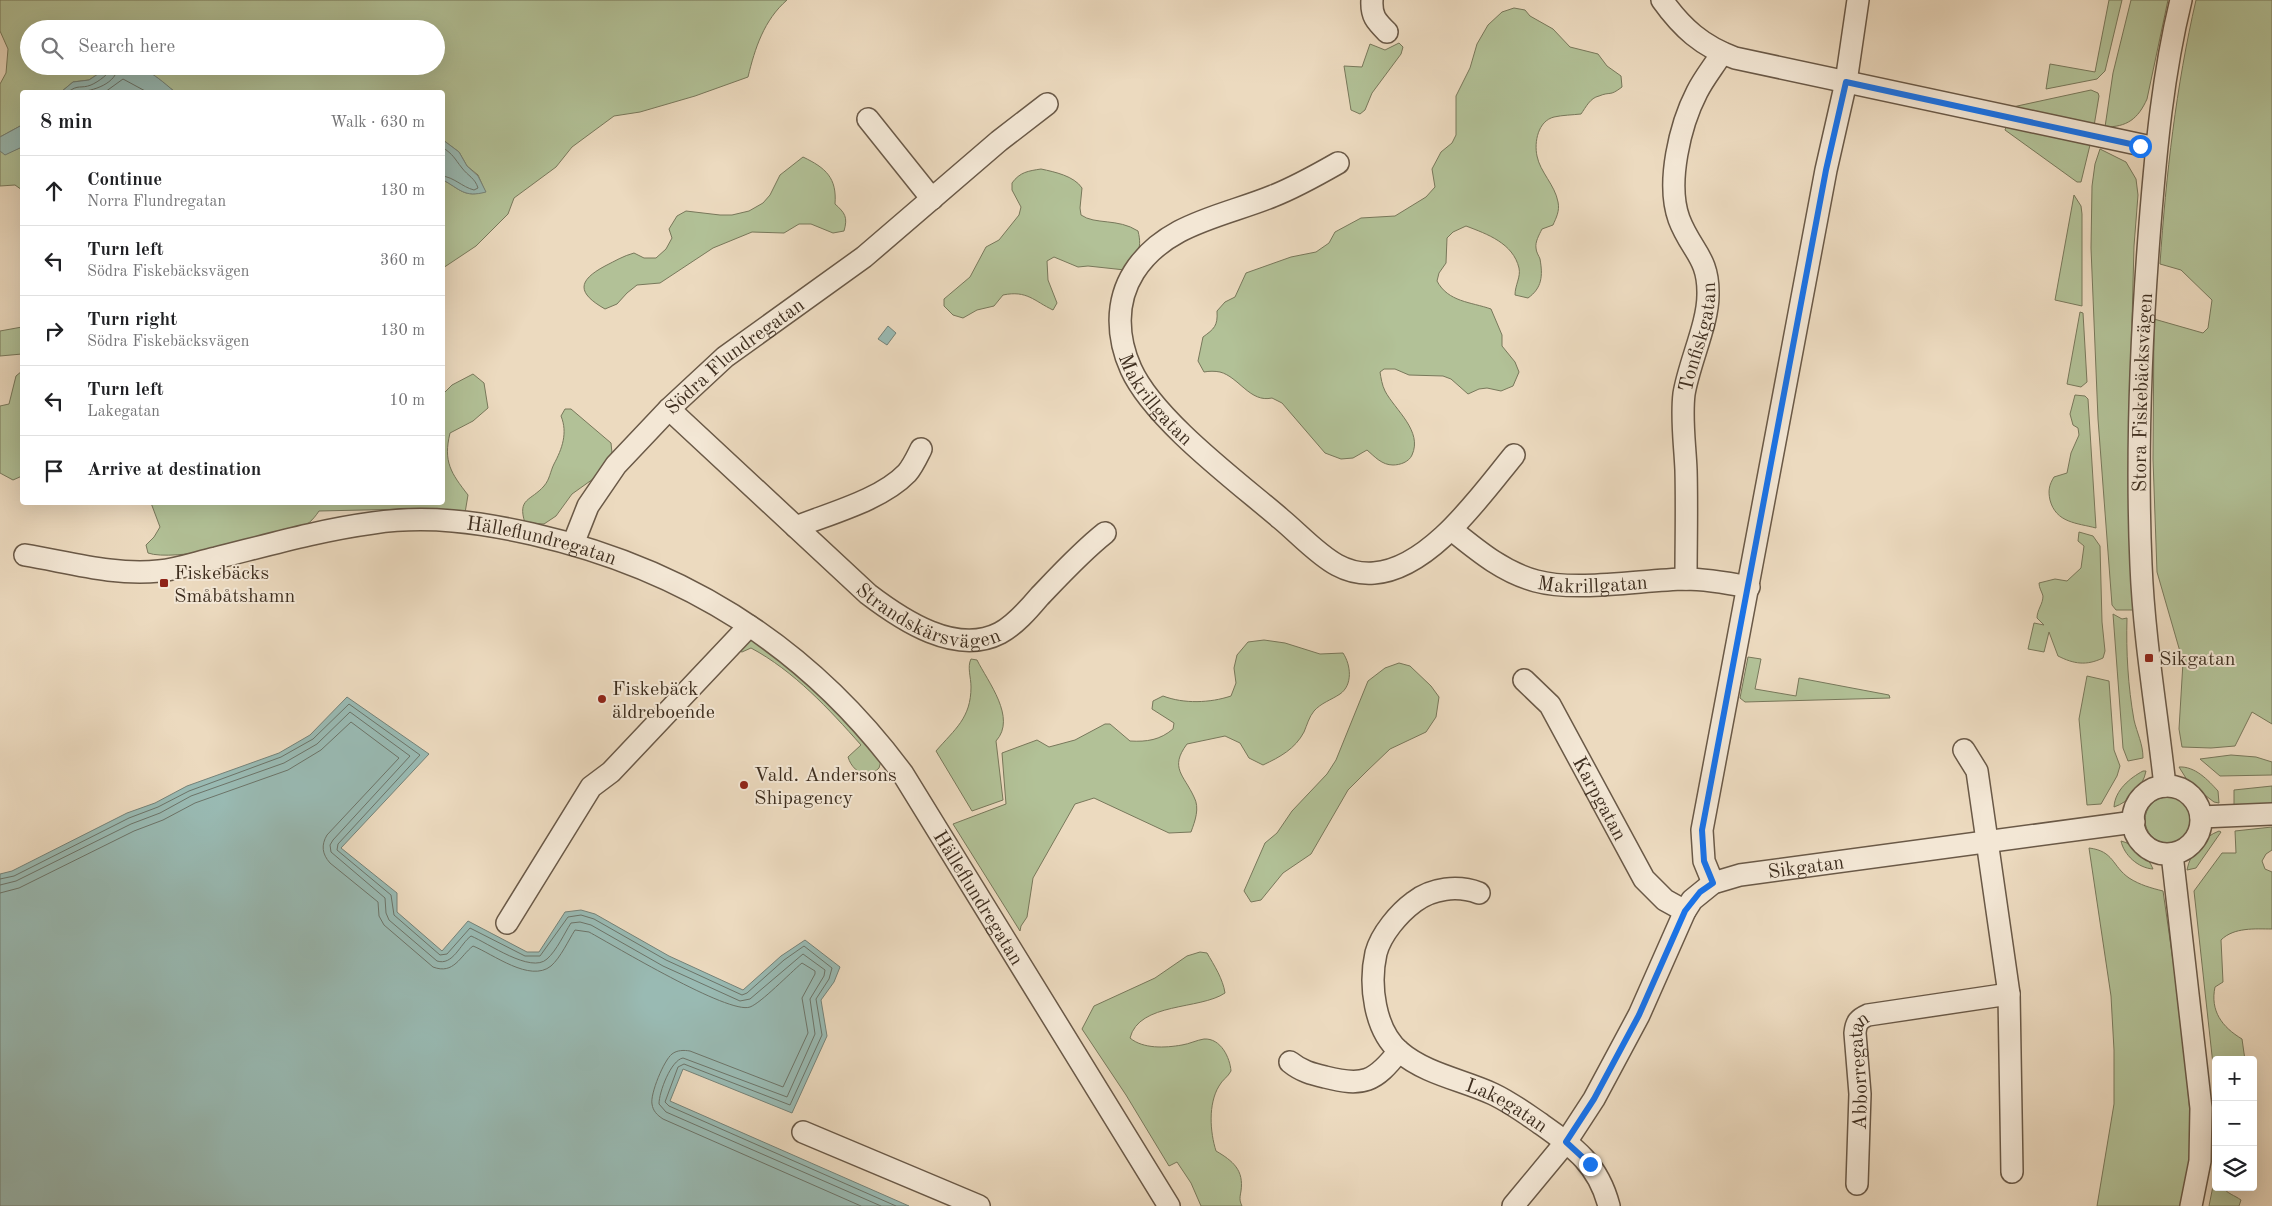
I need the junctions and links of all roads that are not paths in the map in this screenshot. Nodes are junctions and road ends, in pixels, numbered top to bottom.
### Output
1 (1372, 0) edge
2 (1662, 0) edge
3 (1858, 0) edge
4 (2181, 0) edge
5 (1388, 32) dead end
6 (1722, 53) junction
7 (1846, 82) junction
8 (1047, 104) dead end
9 (868, 119) dead end
10 (2156, 148) junction
11 (1338, 163) dead end
12 (932, 199) junction
13 (669, 409) junction
14 (921, 449) dead end
15 (1514, 455) dead end
16 (796, 527) junction
17 (1452, 530) junction
18 (1105, 534) dead end
19 (573, 544) junction
20 (25, 555) dead end
21 (1686, 579) junction
22 (1749, 587) junction
23 (749, 626) junction
24 (1524, 680) dead end
25 (1964, 750) dead end
26 (2164, 786) junction
27 (2272, 814) edge
28 (2201, 817) junction
29 (2134, 822) junction
30 (1987, 841) junction
31 (2172, 854) junction
32 (1713, 883) junction
33 (1479, 893) dead end
34 (1685, 911) junction
35 (507, 923) dead end
36 (2009, 994) junction
37 (1399, 1052) junction
38 (1290, 1062) dead end
39 (803, 1132) dead end
40 (1566, 1142) junction
41 (2012, 1172) dead end
42 (1857, 1184) dead end
43 (979, 1206) edge
44 (1170, 1206) edge
45 (1513, 1206) edge
46 (1609, 1206) edge
47 (2191, 1206) edge

1 - 5 street
2 - 6 street
3 - 7 street
4 - 10 street, Stora Fiskebäcksvägen
6 - 7 street
6 - 21 street, Tonfiskgatan
7 - 10 street
7 - 22 street
8 - 12 street, Södra Flundregatan
9 - 12 street
10 - 26 street, Stora Fiskebäcksvägen
11 - 17 street, Makrillgatan
12 - 13 street, Södra Flundregatan
13 - 16 street, Strandskärsvägen
13 - 19 street, Södra Flundregatan
14 - 16 street
15 - 17 street, Makrillgatan
16 - 18 street, Strandskärsvägen
17 - 21 street, Makrillgatan
19 - 20 street, Hälleflundregatan
19 - 23 street, Hälleflundregatan
21 - 22 street, Makrillgatan
22 - 32 street
23 - 35 street
23 - 44 street, Hälleflundregatan
24 - 34 street, Karpgatan
25 - 30 street
26 - 28 street
26 - 29 street
27 - 28 street
28 - 31 street
29 - 30 street, Sikgatan
29 - 31 street
30 - 32 street, Sikgatan
30 - 36 street
31 - 47 street
32 - 34 street
33 - 37 street, Lakegatan
34 - 40 street
36 - 41 street
36 - 42 street, Abborregatan
37 - 38 street
37 - 40 street, Lakegatan
39 - 43 street
40 - 45 street
40 - 46 street, Lakegatan

